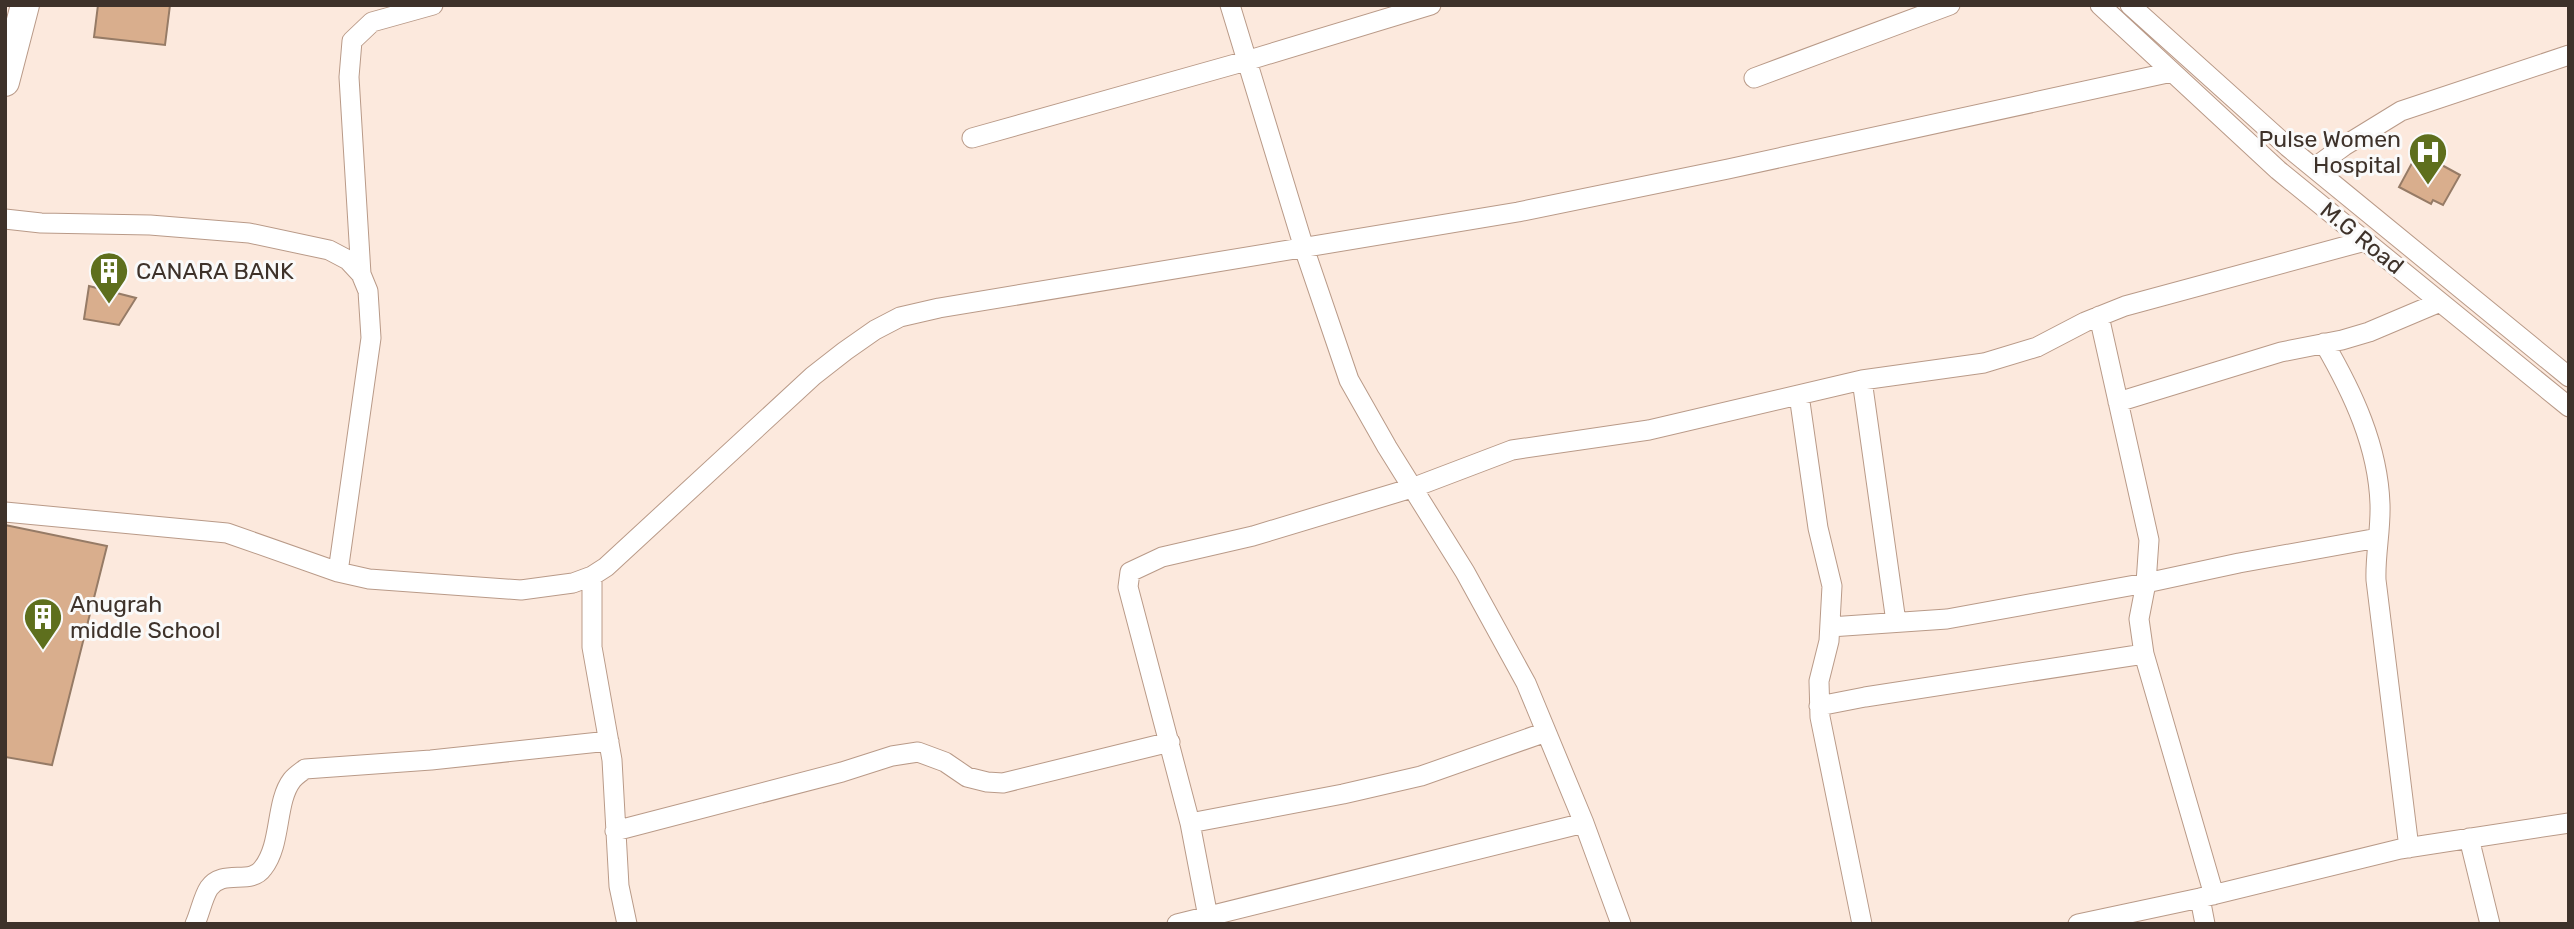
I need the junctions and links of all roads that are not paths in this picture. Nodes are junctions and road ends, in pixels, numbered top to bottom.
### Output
1 (25, 5) edge
2 (433, 5) edge
3 (1230, 5) edge
4 (1431, 5) edge
5 (1950, 5) edge
6 (2100, 5) edge
7 (2130, 5) edge
8 (2569, 55) edge
9 (1246, 61) junction
10 (2172, 72) junction
11 (1754, 78) dead end
12 (5, 82) edge
13 (972, 138) dead end
14 (2310, 165) junction
15 (2290, 180) junction
16 (5, 219) edge
17 (2365, 240) junction
18 (1304, 248) junction
19 (361, 274) junction
20 (2440, 302) junction
21 (2099, 317) junction
22 (2324, 343) junction
23 (2569, 377) edge
24 (1862, 380) junction
25 (1799, 395) junction
26 (2118, 402) junction
27 (2569, 407) edge
28 (1412, 488) junction
29 (5, 512) edge
30 (2378, 538) junction
31 (338, 572) junction
32 (592, 576) junction
33 (2146, 583) junction
34 (1896, 622) junction
35 (1830, 627) junction
36 (2144, 654) junction
37 (1819, 706) junction
38 (1546, 732) junction
39 (609, 741) junction
40 (1170, 742) junction
41 (1190, 823) junction
42 (2569, 823) edge
43 (1584, 824) junction
44 (615, 831) junction
45 (2469, 838) junction
46 (2409, 848) junction
47 (2207, 896) junction
48 (1208, 917) junction
49 (195, 924) edge
50 (627, 924) edge
51 (1177, 924) edge
52 (1621, 924) edge
53 (1862, 924) edge
54 (2078, 924) edge
55 (2205, 924) edge
56 (2490, 924) edge

1 - 12 main road
2 - 19 street
3 - 9 street
4 - 9 street
5 - 11 street
6 - 10 street, M.G Road
7 - 14 street, M.G Road
8 - 14 street
9 - 13 street
9 - 18 street
10 - 15 street, M.G Road
10 - 18 street
14 - 15 street
14 - 23 street, M.G Road
15 - 17 street, M.G Road
16 - 19 street
17 - 20 street, M.G Road
17 - 21 street
18 - 28 street
18 - 32 street
19 - 31 street
20 - 22 street
20 - 27 street, M.G Road
21 - 24 street
21 - 26 street
22 - 26 street
22 - 30 street
24 - 25 street
24 - 34 street
25 - 28 street
25 - 35 street
26 - 33 street
28 - 38 street
28 - 40 street
29 - 31 street
30 - 33 street
30 - 46 street
31 - 32 street
32 - 39 street
33 - 34 street
33 - 36 street
34 - 35 street
35 - 37 street
36 - 37 street
36 - 47 street
37 - 53 street
38 - 41 street
38 - 43 street
39 - 44 street
39 - 49 street
40 - 41 street
40 - 44 street
41 - 48 street
42 - 45 street
43 - 48 street
43 - 52 street
44 - 50 street
45 - 46 street
45 - 56 street
46 - 47 street
47 - 54 street
47 - 55 street
48 - 51 street

